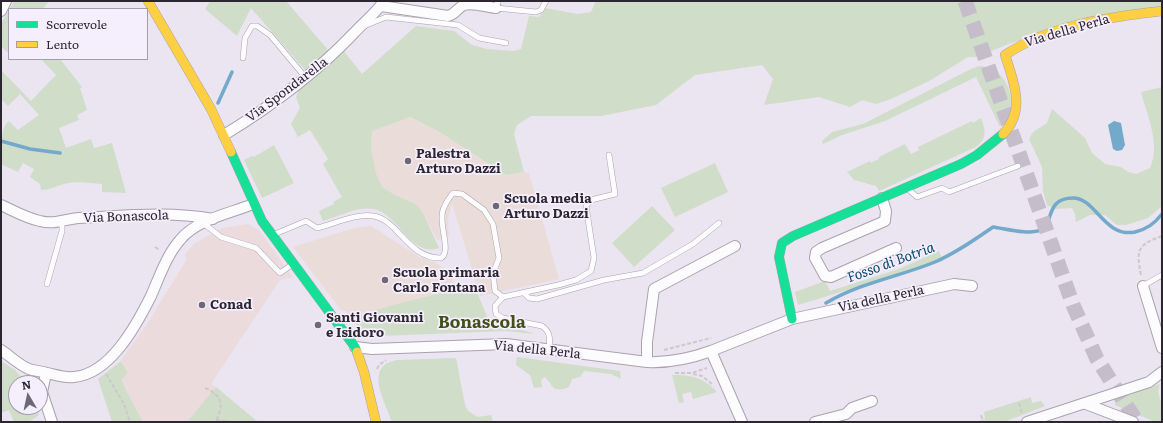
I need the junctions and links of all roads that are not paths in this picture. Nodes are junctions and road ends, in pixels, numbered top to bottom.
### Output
1 (6, 1) edge
2 (148, 1) edge
3 (546, 1) edge
4 (382, 3) edge
5 (497, 5) edge
6 (1, 11) edge
7 (1162, 11) edge
8 (361, 26) junction
9 (506, 43) dead end
10 (243, 58) dead end
11 (307, 78) junction
12 (224, 135) junction
13 (609, 155) dead end
14 (1018, 166) dead end
15 (906, 187) junction
16 (882, 198) junction
17 (253, 204) junction
18 (1, 205) edge
19 (213, 218) junction
20 (62, 222) junction
21 (203, 223) junction
22 (719, 223) dead end
23 (272, 236) junction
24 (735, 246) dead end
25 (896, 248) dead end
26 (294, 263) junction
27 (1162, 275) edge
28 (47, 284) dead end
29 (972, 286) dead end
30 (1143, 286) joint
31 (524, 293) junction
32 (503, 297) junction
33 (792, 319) junction
34 (354, 347) junction
35 (1162, 348) edge
36 (549, 349) junction
37 (1, 350) edge
38 (711, 351) junction
39 (647, 358) junction
40 (1162, 372) edge
41 (46, 373) junction
42 (872, 401) dead end
43 (1086, 404) junction
44 (52, 422) edge
45 (376, 422) edge
46 (742, 422) edge
47 (815, 422) edge
48 (1027, 422) edge
49 (1133, 422) edge

1 - 6 street
2 - 12 street
3 - 5 lane
4 - 5 street, Via Spondarella
4 - 8 street, Via Spondarella
7 - 15 street, Via della Perla
8 - 9 lane
8 - 11 street, Via Spondarella
10 - 11 lane
11 - 12 street, Via Spondarella
12 - 17 street
13 - 31 lane
14 - 15 lane
15 - 16 street, Via della Perla
16 - 25 street
16 - 33 street, Via della Perla
17 - 19 street, Via Bonascola
17 - 23 street
18 - 20 street, Via Bonascola
19 - 20 street, Via Bonascola
19 - 21 street
20 - 28 lane
21 - 26 lane
21 - 41 street
22 - 31 lane
23 - 26 street
23 - 32 lane
24 - 39 street
26 - 34 street
27 - 30 lane
29 - 33 street, Via della Perla
30 - 35 street
31 - 32 lane
32 - 36 lane
33 - 38 street, Via della Perla
34 - 36 street, Via della Perla
34 - 45 street
36 - 39 street, Via della Perla
37 - 41 street
38 - 39 street, Via della Perla
38 - 46 street
40 - 43 street
41 - 44 street
42 - 47 street
43 - 48 street
43 - 49 street

